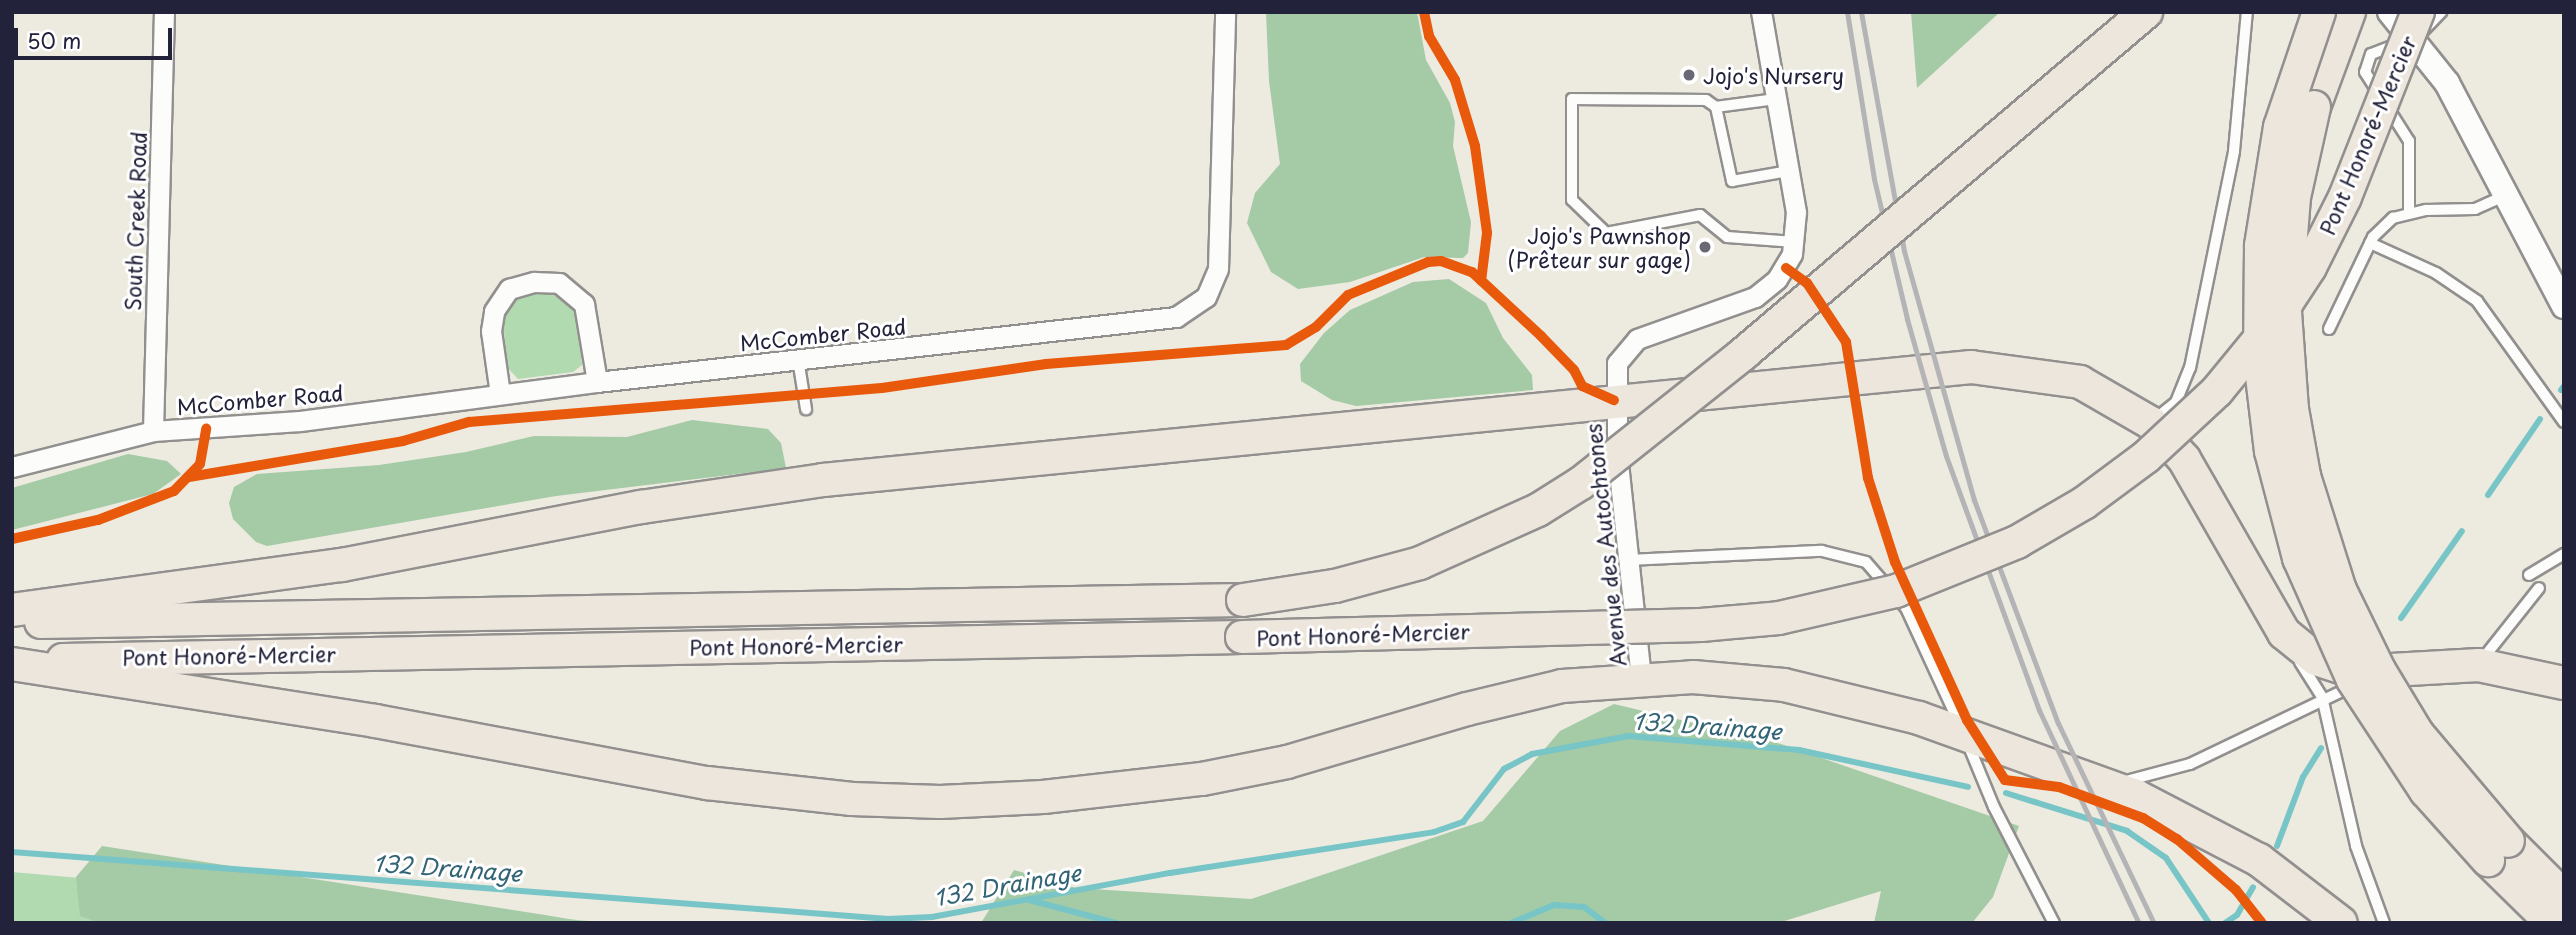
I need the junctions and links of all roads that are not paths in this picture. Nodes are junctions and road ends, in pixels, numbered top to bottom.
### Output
1 (164, 12) edge
2 (1225, 12) edge
3 (1761, 12) edge
4 (2146, 12) edge
5 (2247, 12) edge
6 (2319, 12) edge
7 (2349, 12) edge
8 (2390, 12) edge
9 (2441, 12) edge
10 (2416, 26) edge
11 (1776, 99) junction
12 (1716, 107) junction
13 (1789, 171) junction
14 (2506, 195) junction
15 (2409, 213) junction
16 (1796, 242) junction
17 (2370, 243) junction
18 (2564, 306) edge
19 (2329, 329) dead end
20 (799, 359) junction
21 (597, 382) junction
22 (500, 394) junction
23 (1614, 400) junction
24 (806, 409) dead end
25 (2564, 422) edge
26 (2151, 423) junction
27 (153, 431) junction
28 (12, 467) edge
29 (2564, 554) edge
30 (1628, 560) junction
31 (2529, 575) dead end
32 (2539, 588) dead end
33 (12, 610) edge
34 (12, 622) edge
35 (2284, 633) junction
36 (12, 663) edge
37 (2479, 666) junction
38 (2414, 668) junction
39 (1642, 678) junction
40 (2564, 683) edge
41 (2322, 697) junction
42 (1963, 732) junction
43 (2108, 785) junction
44 (2498, 851) junction
45 (2564, 897) edge
46 (2054, 923) edge
47 (2341, 923) edge
48 (2384, 923) edge
49 (2552, 923) edge

1 - 27 street, South Creek Road
2 - 20 street, McComber Road
3 - 11 street
4 - 34 highway, Pont Honoré-Mercier, bridge
5 - 26 lane
6 - 44 highway, bridge
7 - 44 highway, bridge
8 - 10 street
9 - 10 lane
10 - 14 street
10 - 15 lane
10 - 36 highway, Pont Honoré-Mercier, bridge
11 - 12 lane
11 - 13 street
12 - 13 lane
12 - 16 lane
13 - 16 street
14 - 15 lane
14 - 18 street
15 - 17 lane
16 - 23 street, Avenue des Autochtones
17 - 19 lane
17 - 25 lane
20 - 21 street, McComber Road
20 - 24 lane
21 - 22 street, McComber Road
21 - 22 street
22 - 27 street, McComber Road
23 - 26 highway
23 - 30 street, Avenue des Autochtones
23 - 33 highway
26 - 35 highway
27 - 28 street, McComber Road
29 - 31 lane
30 - 39 street, Avenue des Autochtones
30 - 42 lane
32 - 37 lane
35 - 38 highway
35 - 41 lane
36 - 39 highway
37 - 38 highway
37 - 40 highway
38 - 41 lane
39 - 42 highway
41 - 43 lane
41 - 48 lane
42 - 43 highway
42 - 46 lane
43 - 47 highway
44 - 45 highway
44 - 49 highway

